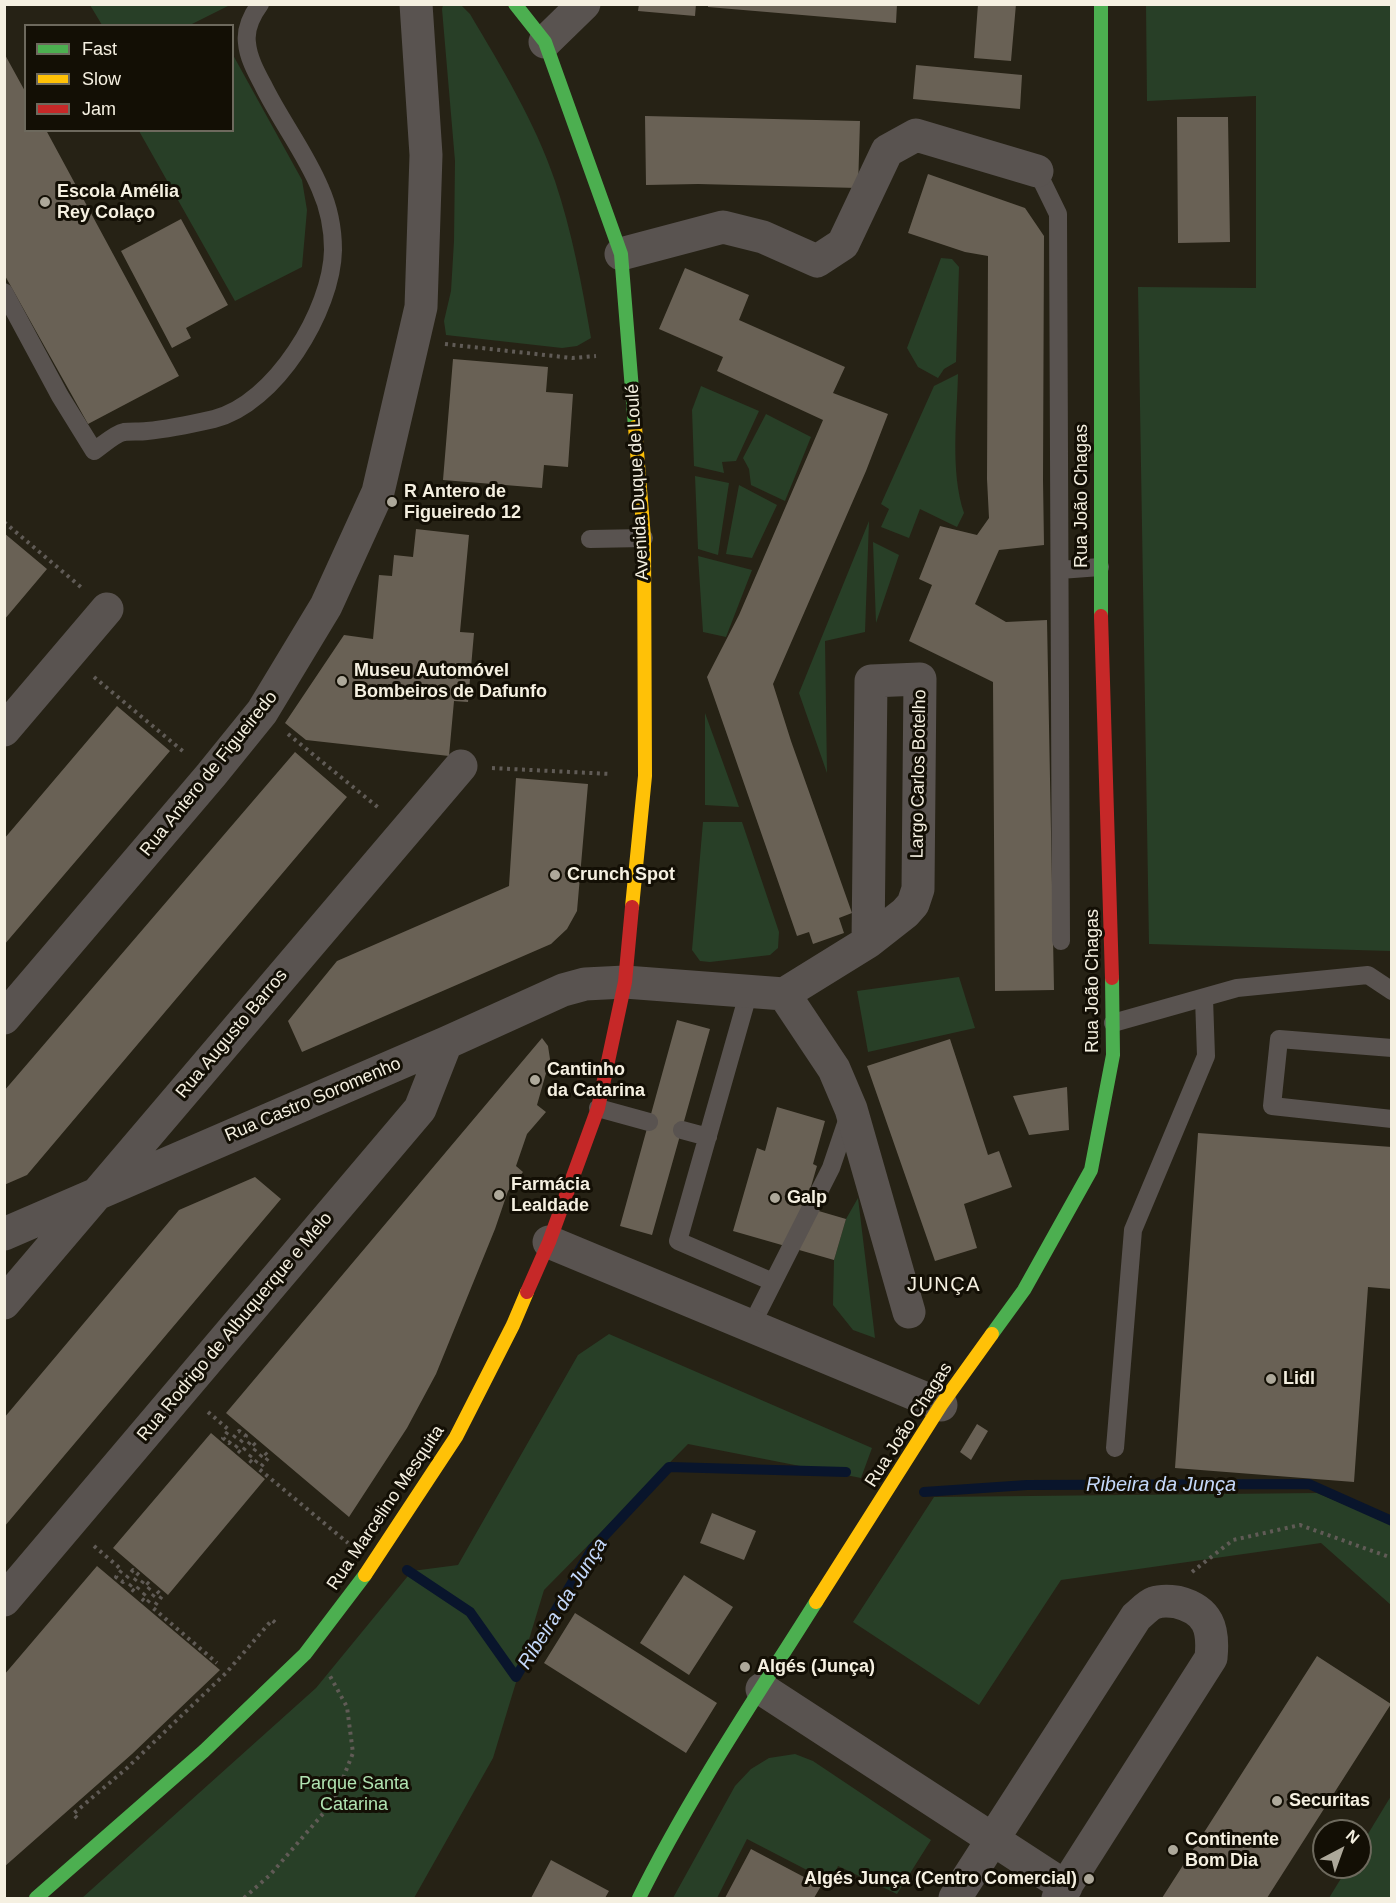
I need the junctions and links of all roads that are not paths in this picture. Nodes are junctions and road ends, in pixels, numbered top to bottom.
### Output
1 (260, 4) edge
2 (416, 4) edge
3 (515, 4) edge
4 (584, 4) edge
5 (1101, 4) edge
6 (546, 42) junction
7 (1037, 171) joint
8 (621, 254) junction
9 (4, 292) edge
10 (644, 538) junction
11 (590, 539) dead end
12 (1100, 567) junction
13 (1060, 570) junction
14 (107, 609) road end
15 (4, 730) edge
16 (460, 766) road end
17 (1061, 941) dead end
18 (868, 942) junction
19 (625, 982) junction
20 (1392, 991) edge
21 (749, 992) junction
22 (784, 994) junction
23 (1204, 998) junction
24 (4, 1018) edge
25 (1113, 1023) junction
26 (446, 1043) junction
27 (1392, 1048) edge
28 (598, 1108) junction
29 (851, 1109) junction
30 (1392, 1119) edge
31 (649, 1122) dead end
32 (682, 1130) dead end
33 (708, 1137) junction
34 (97, 1193) junction
35 (4, 1234) edge
36 (549, 1242) junction
37 (773, 1281) junction
38 (4, 1303) edge
39 (909, 1312) dead end
40 (751, 1326) junction
41 (941, 1405) junction
42 (1115, 1448) dead end
43 (4, 1600) edge
44 (762, 1689) junction
45 (993, 1839) junction
46 (1062, 1893) edge
47 (36, 1899) edge
48 (639, 1899) edge
49 (955, 1899) edge

1 - 9 lane
2 - 24 street, Rua Antero de Figueiredo
3 - 6 street, Avenida Duque de Loulé
4 - 6 street
5 - 12 street, Rua João Chagas
6 - 8 street, Avenida Duque de Loulé
7 - 8 street
7 - 13 lane
8 - 10 street, Avenida Duque de Loulé
10 - 11 lane
10 - 19 street, Avenida Duque de Loulé
12 - 13 lane
12 - 25 street, Rua João Chagas
13 - 17 lane
14 - 15 street
16 - 34 street, Rua Augusto Barros
18 - 18 street, Largo Carlos Botelho
18 - 22 street, Largo Carlos Botelho
19 - 21 street
19 - 26 street, Rua Castro Soromenho
19 - 28 street, Avenida Duque de Loulé
20 - 23 lane
21 - 22 street
21 - 33 lane
22 - 29 street
23 - 25 lane
23 - 42 lane
25 - 41 street, Rua João Chagas
26 - 34 street, Rua Castro Soromenho
26 - 43 street, Rua Rodrigo de Albuquerque e Melo
27 - 30 lane
28 - 31 lane
28 - 36 street, Avenida Duque de Loulé
29 - 37 lane
29 - 39 street
32 - 33 lane
33 - 37 lane
34 - 35 street, Rua Castro Soromenho
34 - 38 street, Rua Augusto Barros
36 - 40 street
36 - 47 street, Rua Marcelino Mesquita
37 - 40 lane
40 - 41 street
41 - 44 street, Rua João Chagas
44 - 45 street
44 - 48 street, Rua João Chagas
45 - 46 street
45 - 46 street
45 - 49 street

